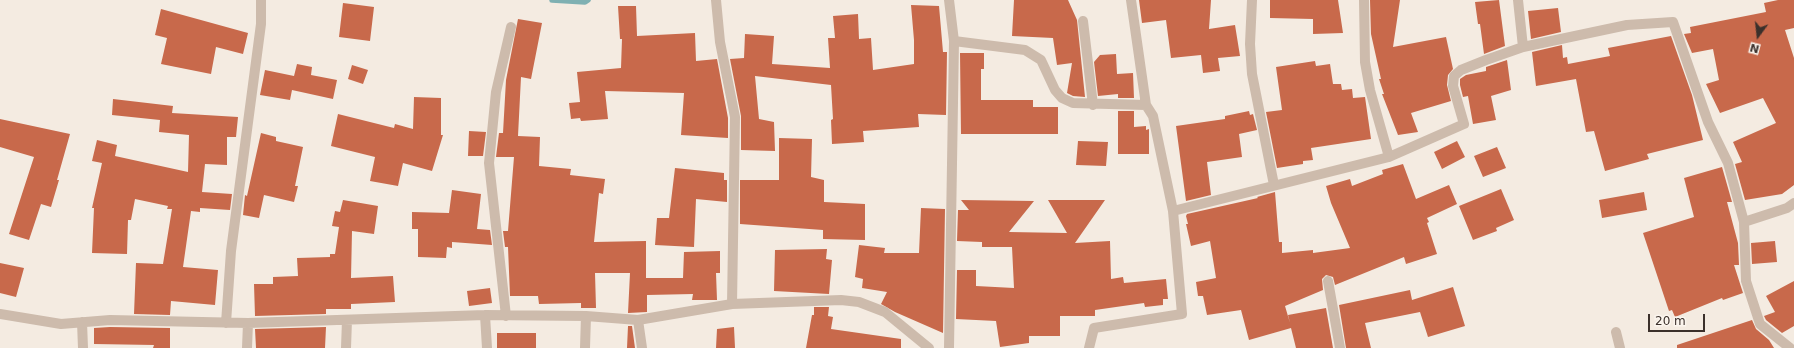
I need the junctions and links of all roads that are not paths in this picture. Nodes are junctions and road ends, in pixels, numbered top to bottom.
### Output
1 (261, 0) edge
2 (716, 0) edge
3 (949, 0) edge
4 (1131, 0) edge
5 (1252, 0) edge
6 (1364, 0) edge
7 (1518, 0) edge
8 (1084, 21) dead end
9 (511, 27) dead end
10 (954, 41) junction
11 (1523, 48) junction
12 (1094, 104) junction
13 (1146, 105) junction
14 (1389, 156) junction
15 (1274, 186) junction
16 (1794, 203) edge
17 (1172, 211) junction
18 (1744, 222) junction
19 (1328, 281) dead end
20 (732, 304) junction
21 (0, 314) edge
22 (485, 315) junction
23 (506, 316) junction
24 (586, 316) junction
25 (347, 320) junction
26 (638, 320) junction
27 (82, 322) junction
28 (226, 323) junction
29 (248, 324) junction
30 (1616, 332) dead end
31 (83, 348) edge
32 (247, 348) edge
33 (346, 348) edge
34 (486, 348) edge
35 (585, 348) edge
36 (642, 348) edge
37 (929, 348) edge
38 (949, 348) edge
39 (1089, 348) edge
40 (1340, 348) edge
41 (1620, 348) edge
42 (1790, 348) edge

1 - 28 street
2 - 20 street
3 - 10 street
4 - 13 street
5 - 15 street
6 - 14 street
7 - 11 street
8 - 12 street
9 - 23 street
10 - 12 street
10 - 38 street
11 - 14 street
11 - 18 street
12 - 13 street
13 - 17 street
14 - 15 street
15 - 17 street
16 - 18 street
17 - 39 street
18 - 42 street
19 - 40 street
20 - 26 street
20 - 37 street
21 - 27 street
22 - 23 street
22 - 25 street
22 - 34 street
23 - 24 street
24 - 26 street
24 - 35 street
25 - 29 street
25 - 33 street
26 - 36 street
27 - 28 street
27 - 31 street
28 - 29 street
29 - 32 street
30 - 41 street

